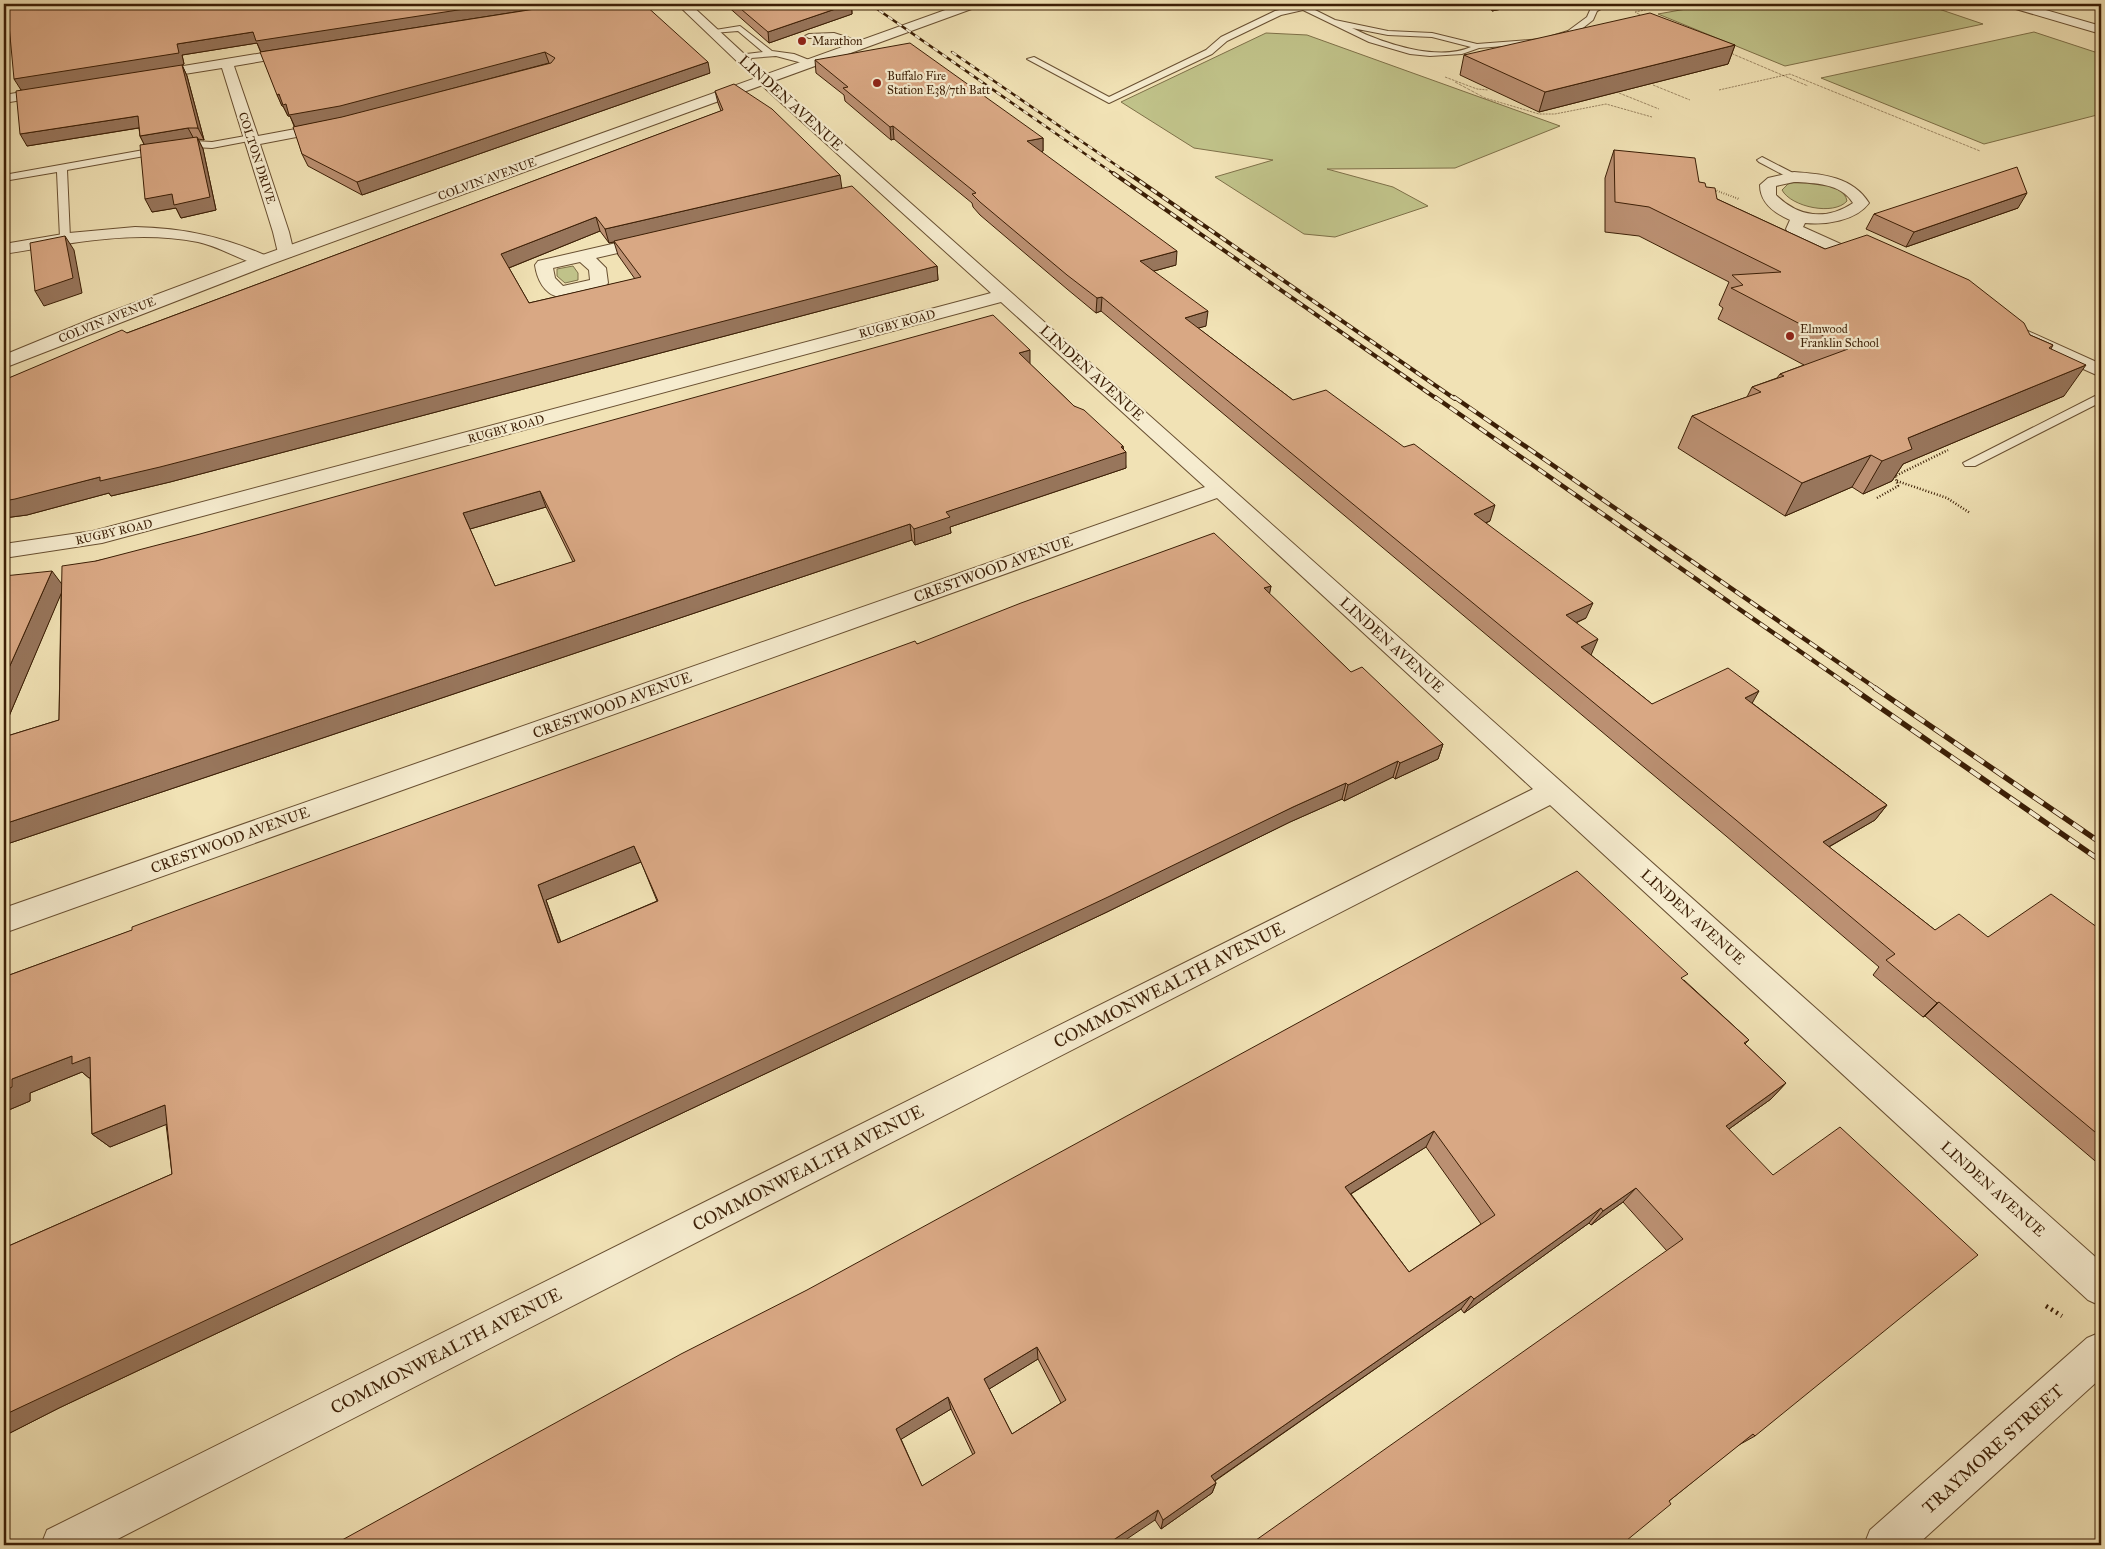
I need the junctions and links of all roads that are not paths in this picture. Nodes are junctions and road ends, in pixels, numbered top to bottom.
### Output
1 (683, 4) edge
2 (973, 4) edge
3 (1606, 4) edge
4 (2013, 4) edge
5 (2059, 4) edge
6 (1301, 5) edge
7 (2036, 11) junction
8 (1335, 22) junction
9 (2101, 30) edge
10 (713, 31) junction
11 (1388, 33) junction
12 (815, 36) dead end
13 (859, 44) junction
14 (1382, 45) junction
15 (1478, 46) junction
16 (314, 49) edge
17 (779, 49) junction
18 (740, 57) junction
19 (1031, 59) dead end
20 (810, 62) junction
21 (226, 63) junction
22 (130, 78) edge
23 (763, 79) junction
24 (62, 89) edge
25 (4, 98) edge
26 (346, 123) edge
27 (251, 139) junction
28 (1762, 160) dead end
29 (62, 168) junction
30 (1794, 177) junction
31 (4, 178) edge
32 (1800, 218) junction
33 (669, 236) edge
34 (65, 238) junction
35 (4, 249) edge
36 (285, 253) junction
37 (583, 256) dead end
38 (263, 261) junction
39 (1884, 271) edge
40 (1005, 295) junction
41 (2002, 325) edge
42 (4, 362) edge
43 (2101, 371) edge
44 (2101, 396) edge
45 (1970, 463) dead end
46 (1220, 489) junction
47 (4, 551) edge
48 (1553, 791) junction
49 (4, 921) edge
50 (2101, 1287) edge
51 (2101, 1352) edge
52 (62, 1545) edge
53 (1885, 1545) edge

1 - 10 street, LINDEN AVENUE
2 - 13 street, COLVIN AVENUE
3 - 15 lane
4 - 7 street
5 - 7 lane
6 - 8 lane
6 - 19 lane
7 - 9 street
8 - 11 lane
8 - 14 lane
10 - 17 lane
10 - 18 street, LINDEN AVENUE
11 - 14 lane
11 - 15 lane
12 - 13 lane
13 - 20 street, COLVIN AVENUE
14 - 15 lane
16 - 21 street
17 - 18 lane
17 - 20 lane
18 - 23 street, LINDEN AVENUE
20 - 23 street, COLVIN AVENUE
21 - 22 street
21 - 27 street, COLTON DRIVE
23 - 36 street, COLVIN AVENUE
23 - 40 street, LINDEN AVENUE
24 - 25 street
26 - 27 street
27 - 29 lane
27 - 36 street, COLTON DRIVE
28 - 30 lane
29 - 31 lane
29 - 34 lane
30 - 32 street
30 - 32 street
32 - 39 street
33 - 37 street
34 - 35 street
34 - 38 street
36 - 38 street, COLVIN AVENUE
38 - 42 street, COLVIN AVENUE
40 - 46 street, LINDEN AVENUE
40 - 47 street, RUGBY ROAD
41 - 43 street
44 - 45 lane
46 - 48 street, LINDEN AVENUE
46 - 49 street, CRESTWOOD AVENUE
48 - 50 street, LINDEN AVENUE
48 - 52 street, COMMONWEALTH AVENUE
51 - 53 street, TRAYMORE STREET

